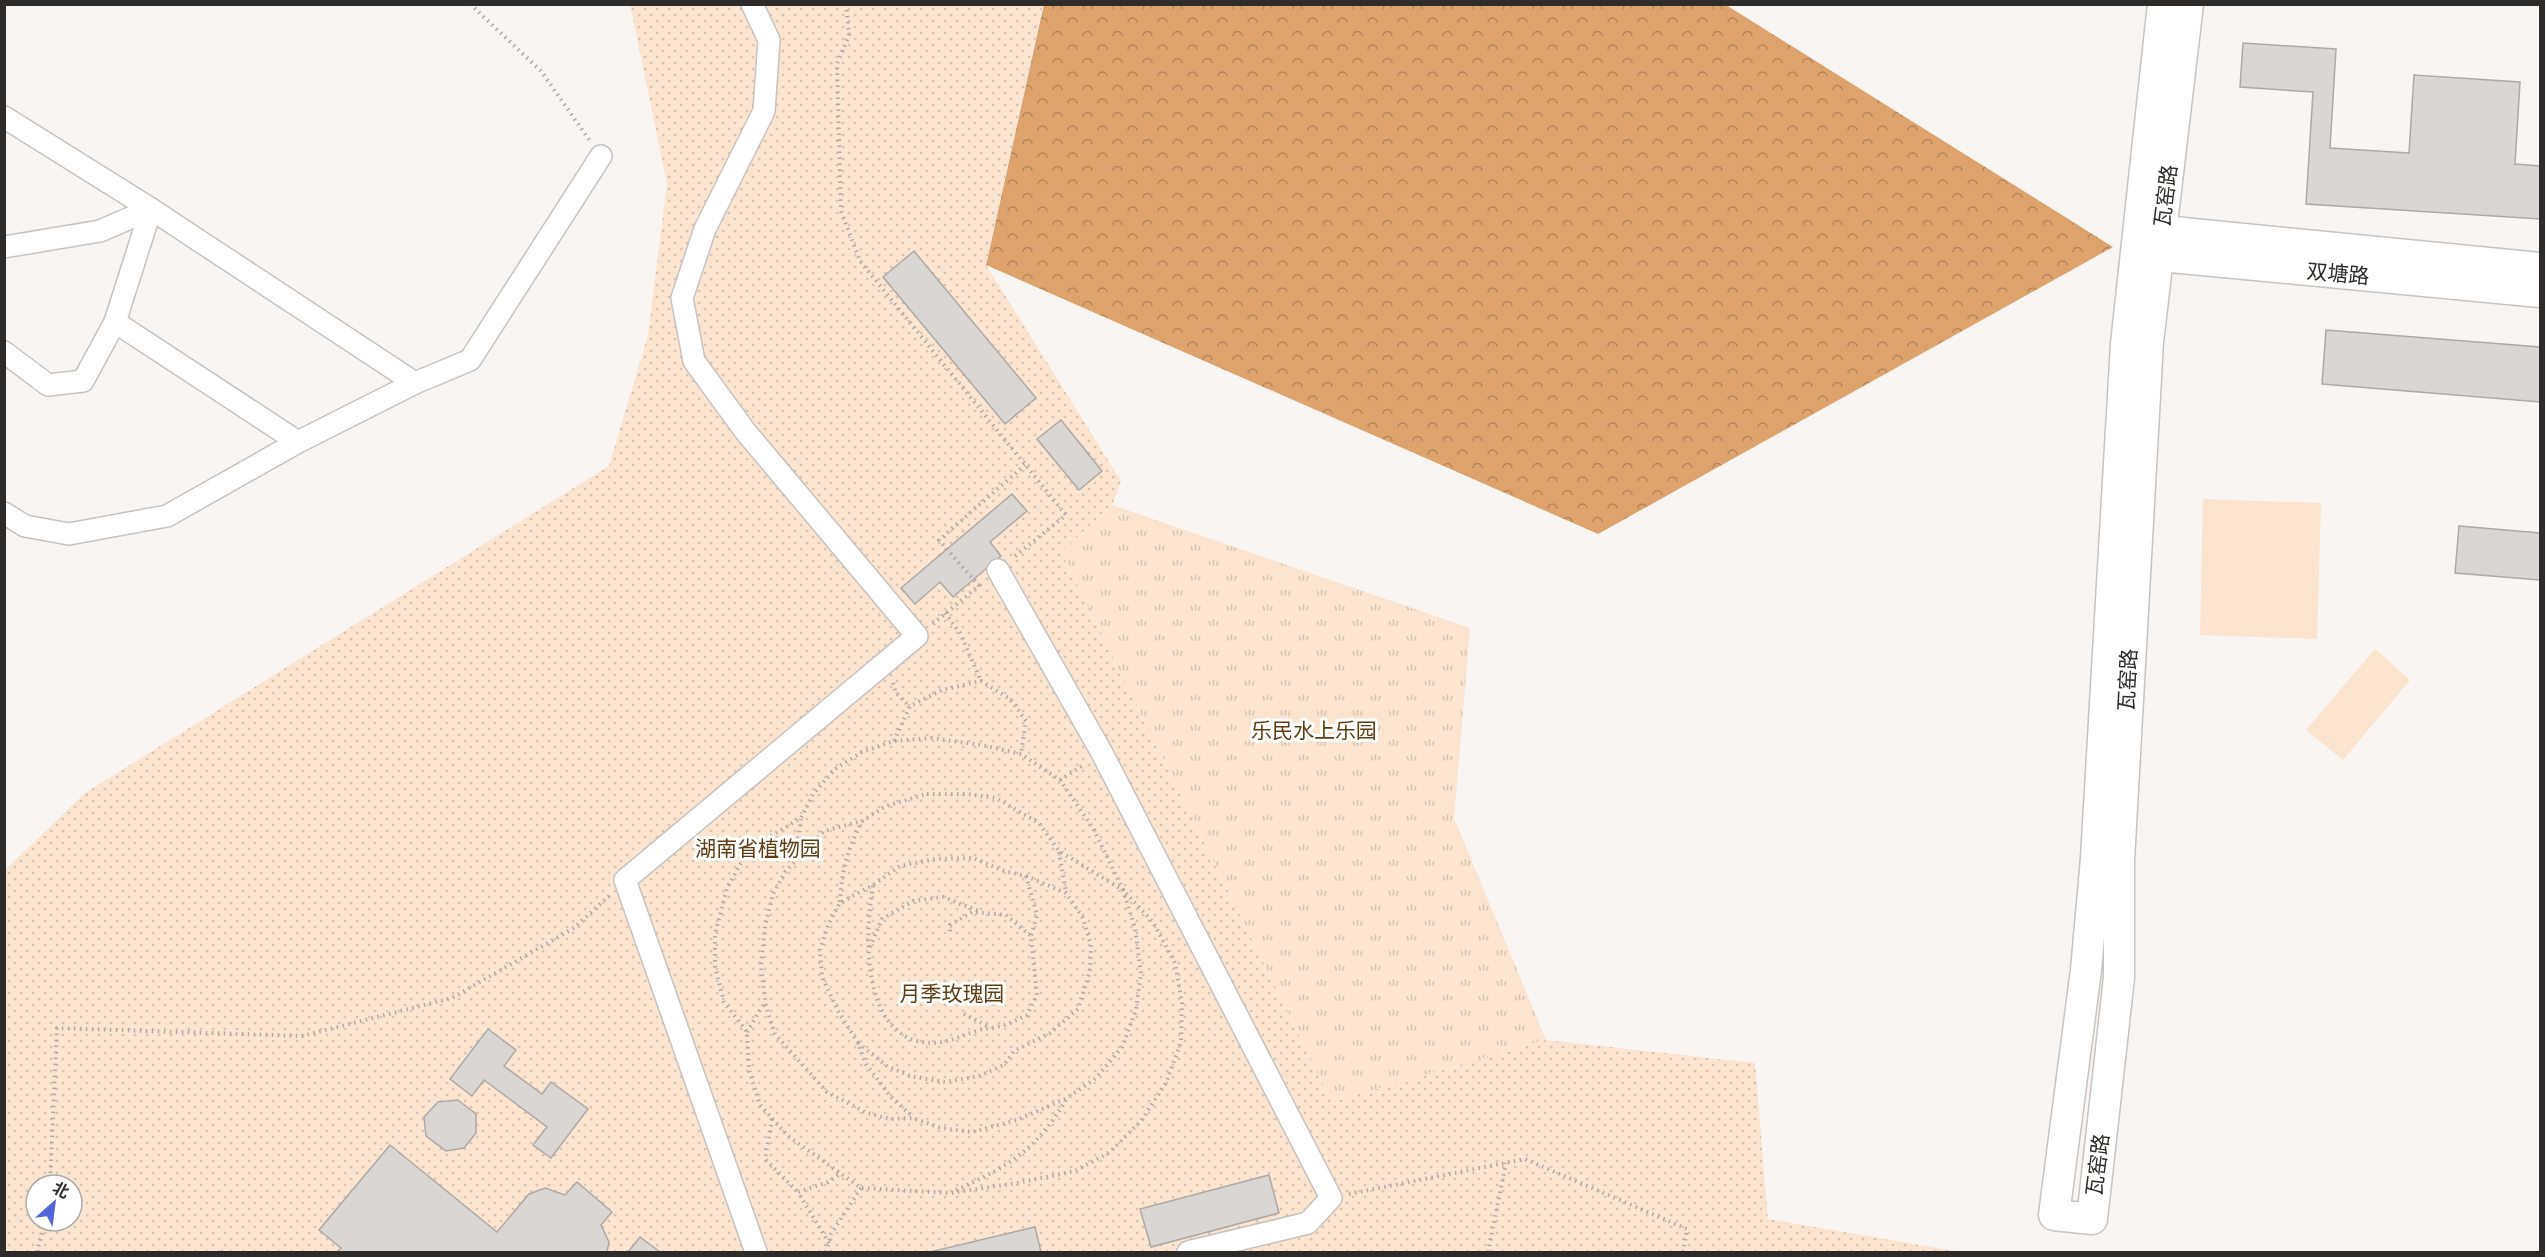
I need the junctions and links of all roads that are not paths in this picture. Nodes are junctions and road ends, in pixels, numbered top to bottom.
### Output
1 (752, 4) edge
2 (2163, 4) edge
3 (2188, 4) edge
4 (4, 117) edge
5 (602, 156) road end
6 (151, 209) junction
7 (2149, 242) junction
8 (4, 247) edge
9 (2541, 268) edge
10 (2541, 292) edge
11 (115, 322) junction
12 (4, 352) edge
13 (415, 383) junction
14 (298, 442) junction
15 (4, 513) edge
16 (998, 570) road end
17 (756, 1252) edge
18 (1188, 1252) edge

1 - 17 street
2 - 7 main road, 瓦窑路
3 - 7 main road, 瓦窑路
4 - 6 street
5 - 13 street
6 - 8 street
6 - 11 street
6 - 13 street
7 - 7 main road, 瓦窑路
7 - 9 main road, 双塘路
7 - 10 main road, 双塘路
11 - 12 street
11 - 14 street
13 - 14 street
14 - 15 street
16 - 18 street

